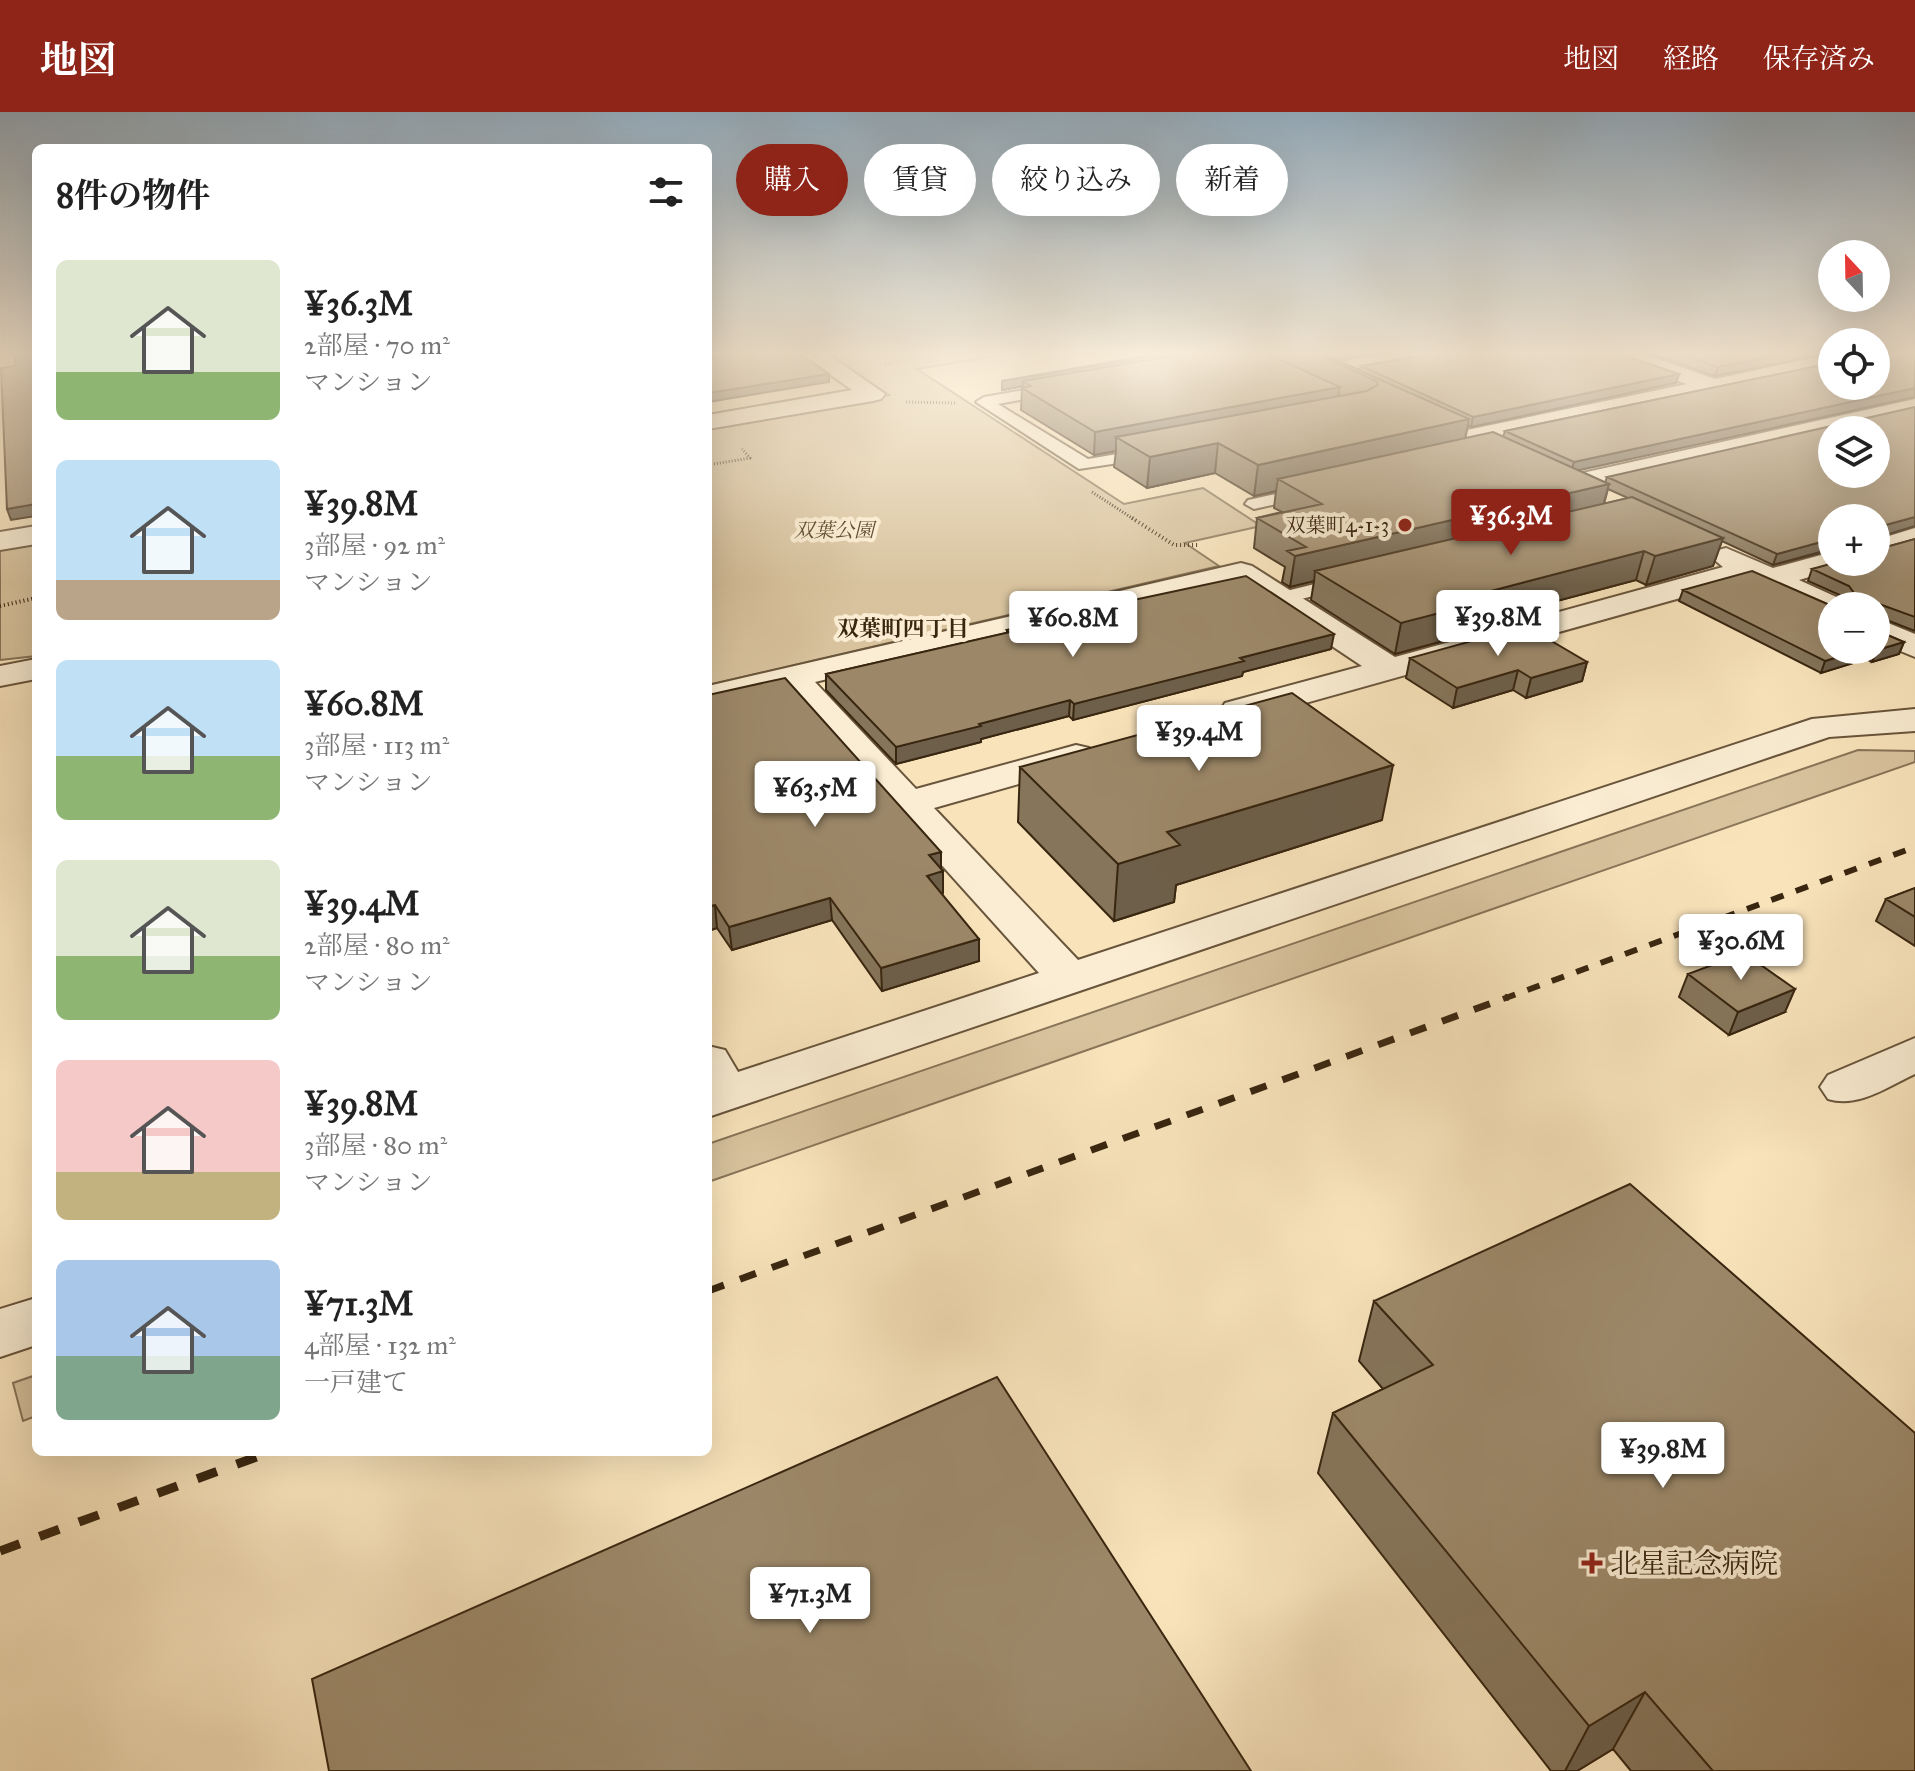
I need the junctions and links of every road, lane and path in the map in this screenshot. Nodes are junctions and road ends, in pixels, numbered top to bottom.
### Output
1 (1030, 430) edge
2 (1447, 430) edge
3 (1533, 430) edge
4 (1795, 430) edge
5 (740, 447) dead end
6 (1466, 447) junction
7 (1162, 451) edge
8 (1500, 453) edge
9 (712, 464) edge
10 (1329, 487) edge
11 (1607, 502) edge
12 (1254, 504) edge
13 (32, 536) edge
14 (1915, 537) edge
15 (0, 541) edge
16 (1699, 544) edge
17 (1890, 545) edge
18 (1818, 563) edge
19 (1761, 573) junction
20 (1373, 576) edge
21 (1281, 598) junction
22 (32, 599) edge
23 (1818, 600) edge
24 (0, 606) edge
25 (1890, 635) edge
26 (1915, 647) edge
27 (1390, 669) junction
28 (32, 670) edge
29 (0, 676) edge
30 (791, 677) junction
31 (712, 696) edge
32 (1209, 719) edge
33 (1915, 720) edge
34 (1104, 748) edge
35 (909, 803) junction
36 (1069, 978) junction
37 (1915, 1054) edge
38 (714, 1085) edge
39 (1845, 1087) dead end
40 (32, 1322) edge
41 (0, 1333) edge

1 - 7 lane
2 - 6 street
3 - 6 street
4 - 11 street
5 - 9 path
6 - 8 street
10 - 12 lane
13 - 15 street
14 - 17 street
16 - 19 street
18 - 19 street
19 - 23 street
19 - 27 street
20 - 21 lane
21 - 27 street
21 - 30 street
22 - 24 path
25 - 26 street
27 - 32 street
28 - 29 street
30 - 31 street
30 - 35 street
33 - 36 street
34 - 35 street
35 - 36 street
36 - 38 street
37 - 39 street
40 - 41 street

